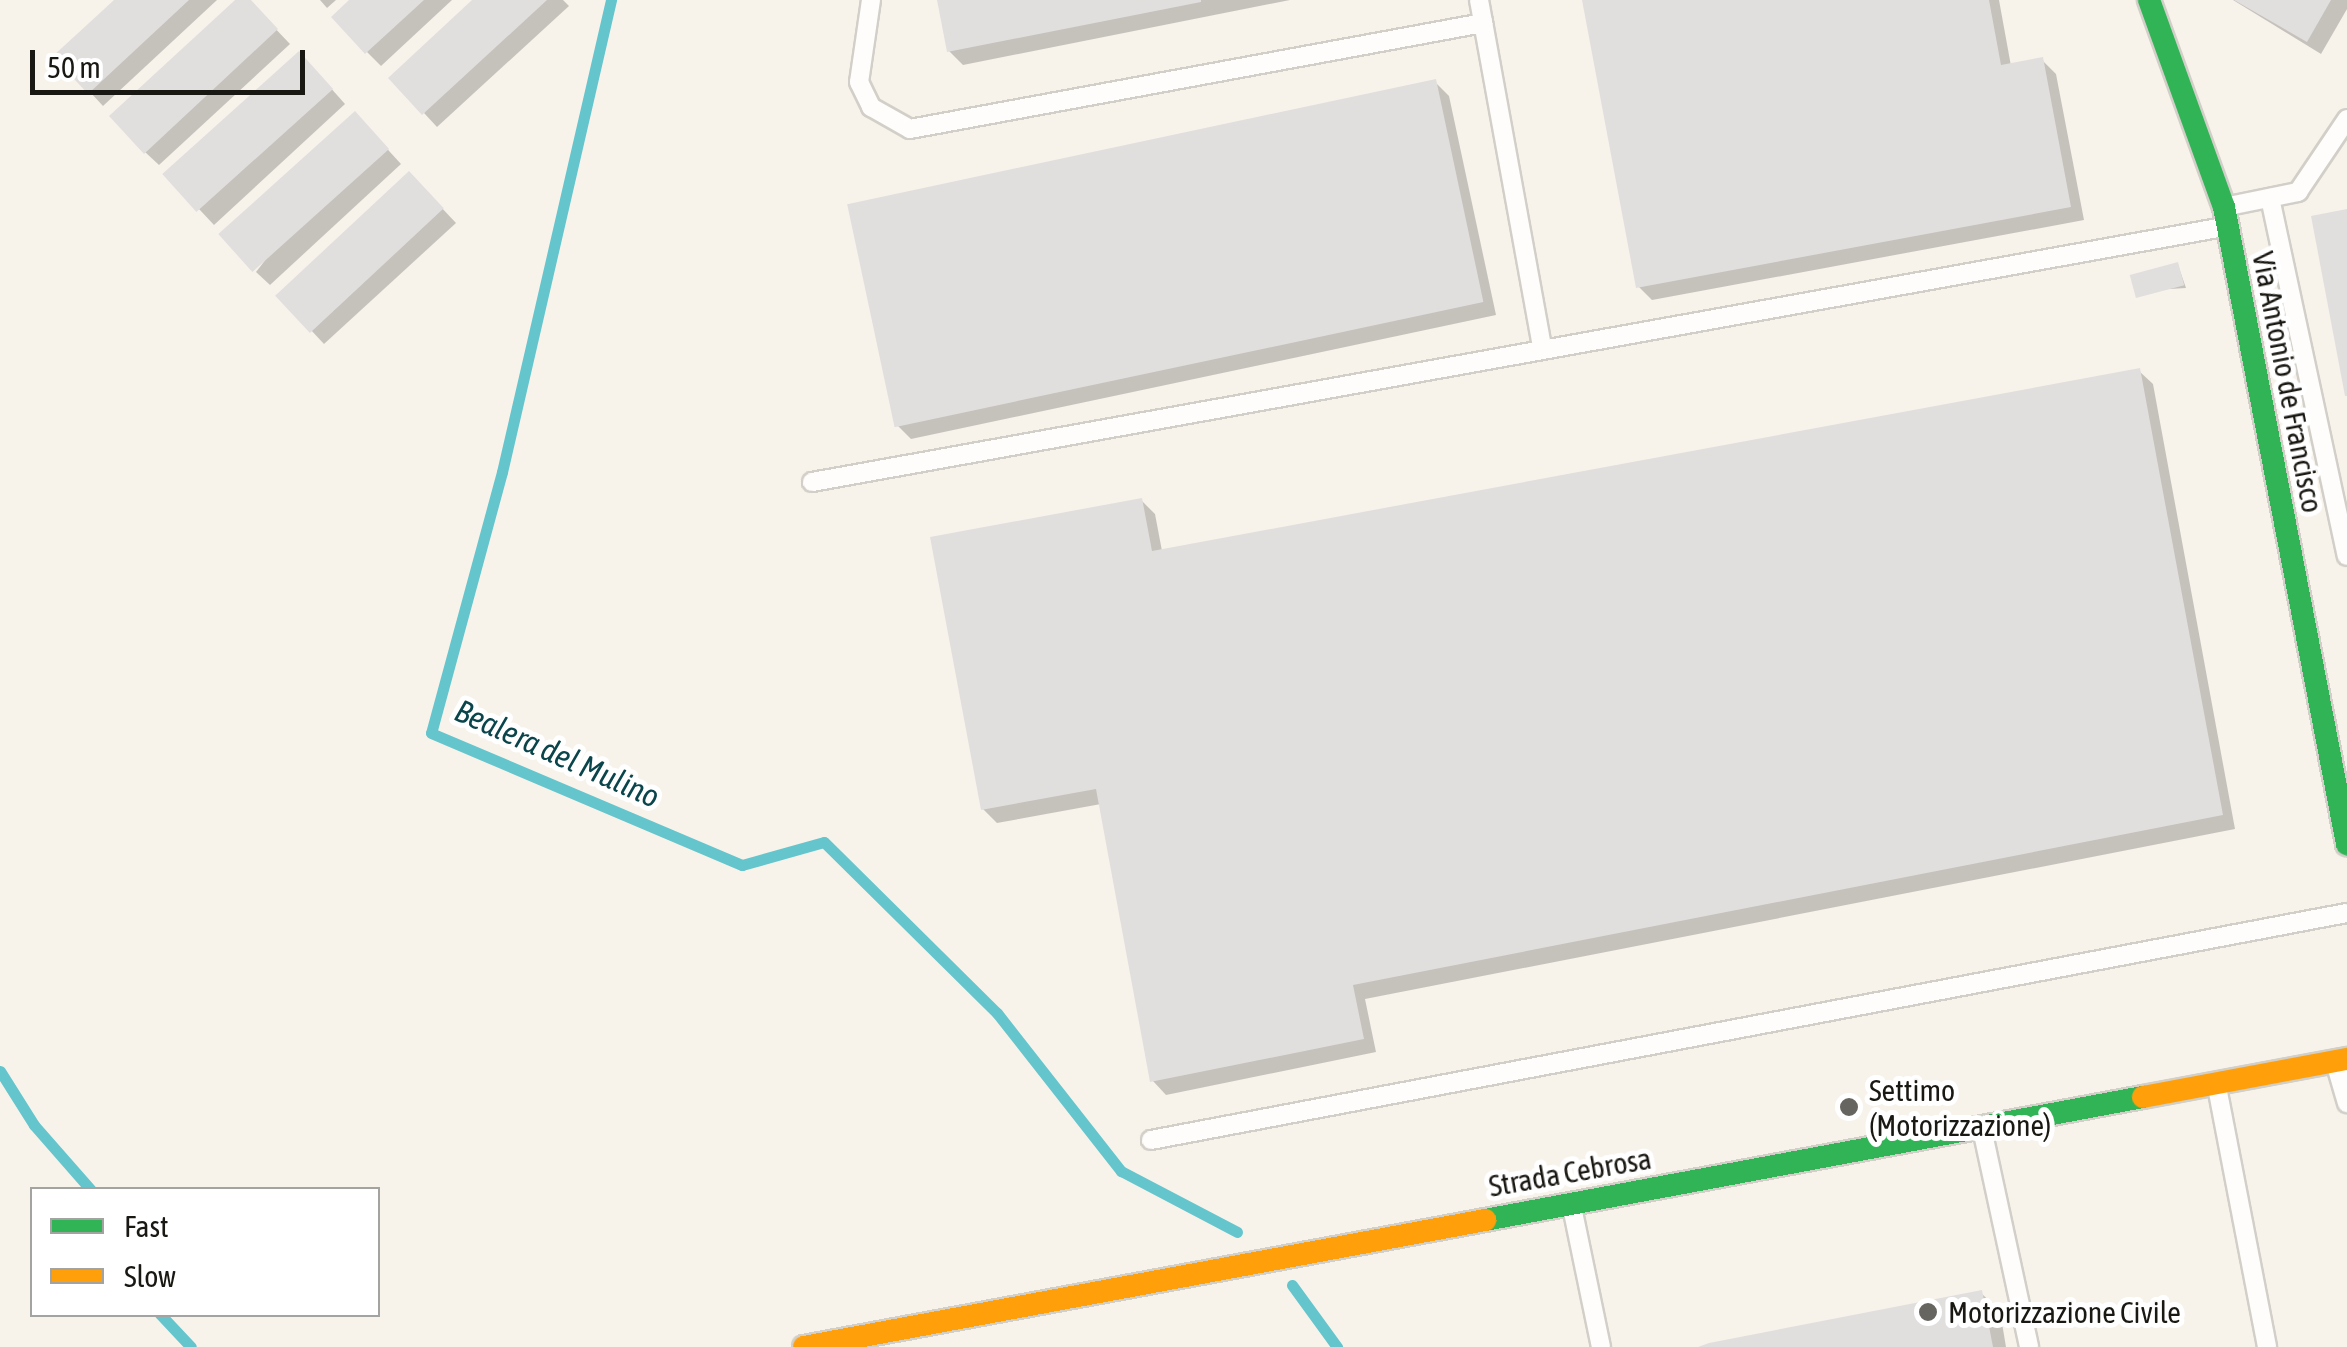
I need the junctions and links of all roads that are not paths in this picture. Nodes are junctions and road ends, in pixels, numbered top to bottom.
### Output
1 (871, 0) edge
2 (1479, 0) edge
3 (2149, 0) edge
4 (1483, 23) junction
5 (2347, 119) edge
6 (2270, 198) junction
7 (2226, 217) junction
8 (1542, 346) junction
9 (812, 482) dead end
10 (2347, 556) edge
11 (2347, 844) edge
12 (2347, 914) edge
13 (2341, 1061) edge
14 (2216, 1084) junction
15 (2347, 1103) edge
16 (1981, 1124) junction
17 (1151, 1140) dead end
18 (1571, 1202) junction
19 (805, 1347) edge
20 (1601, 1347) edge
21 (2029, 1347) edge
22 (2267, 1347) edge

1 - 4 lane
2 - 4 lane
3 - 7 main road, Via Antonio de Francisco
4 - 8 lane
5 - 6 lane
6 - 7 lane
6 - 10 lane
7 - 8 lane
7 - 11 main road, Via Antonio de Francisco
8 - 9 lane
12 - 17 lane
13 - 14 main road, Strada Cebrosa
13 - 15 lane
14 - 16 main road, Strada Cebrosa
14 - 22 lane
16 - 18 main road, Strada Cebrosa
16 - 21 lane
18 - 19 main road, Strada Cebrosa
18 - 20 lane

